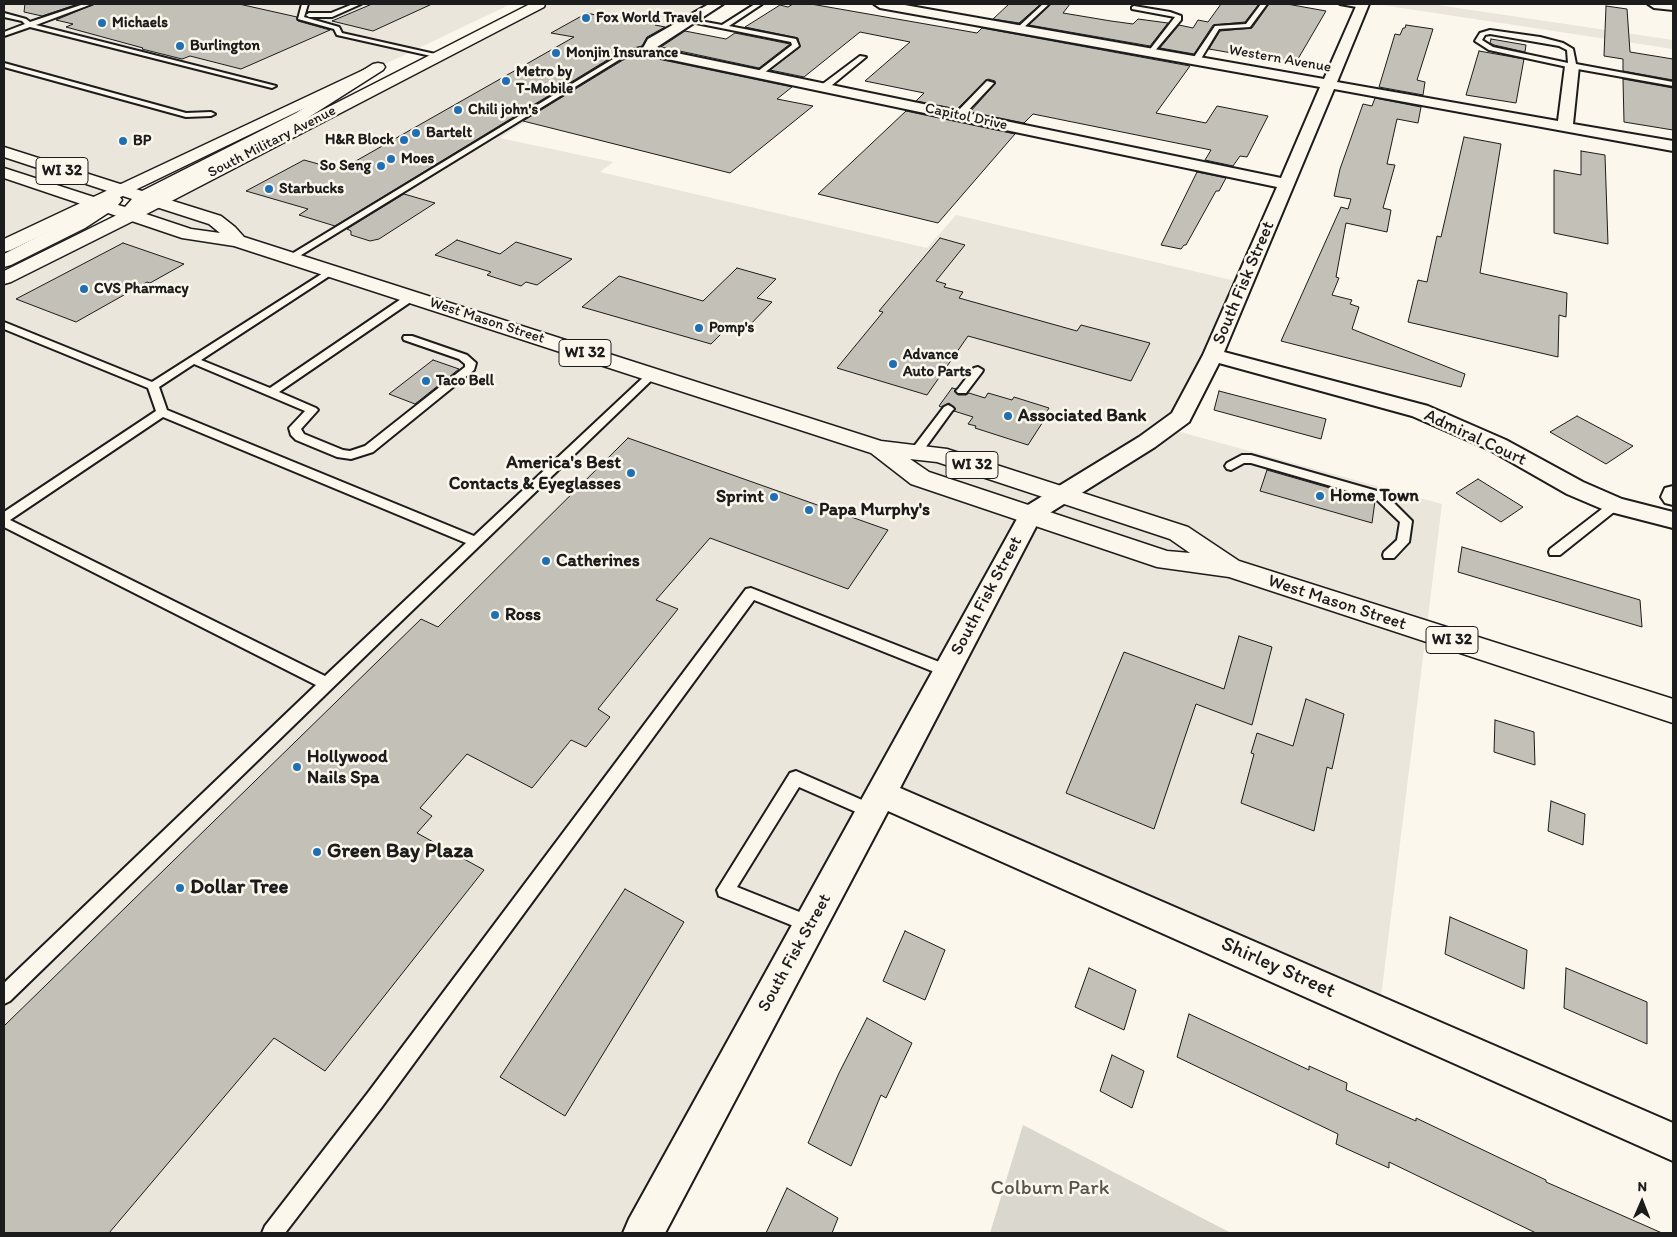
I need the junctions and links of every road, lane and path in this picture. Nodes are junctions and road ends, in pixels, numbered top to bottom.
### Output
1 (70, 4) edge
2 (88, 4) edge
3 (304, 4) edge
4 (358, 4) edge
5 (511, 4) edge
6 (539, 4) edge
7 (717, 4) edge
8 (759, 4) edge
9 (880, 4) edge
10 (1046, 4) edge
11 (1264, 4) edge
12 (1344, 4) edge
13 (1654, 4) edge
14 (1362, 5) edge
15 (1673, 6) edge
16 (1134, 8) dead end
17 (4, 15) edge
18 (301, 16) junction
19 (689, 21) junction
20 (26, 23) junction
21 (4, 27) edge
22 (723, 27) junction
23 (459, 29) dead end
24 (1019, 29) junction
25 (4, 34) edge
26 (435, 40) dead end
27 (650, 47) junction
28 (414, 50) junction
29 (1151, 52) junction
30 (440, 56) junction
31 (862, 57) dead end
32 (1196, 60) junction
33 (4, 65) edge
34 (1572, 66) junction
35 (378, 67) junction
36 (23, 70) junction
37 (760, 74) junction
38 (10, 76) dead end
39 (990, 83) dead end
40 (1329, 84) junction
41 (1673, 84) edge
42 (272, 86) dead end
43 (823, 88) junction
44 (211, 114) dead end
45 (958, 116) junction
46 (1565, 126) junction
47 (1673, 146) edge
48 (4, 152) edge
49 (4, 174) edge
50 (1286, 184) junction
51 (120, 190) junction
52 (150, 199) junction
53 (97, 206) junction
54 (128, 216) junction
55 (237, 240) junction
56 (4, 246) edge
57 (290, 258) junction
58 (4, 261) edge
59 (331, 271) junction
60 (4, 278) edge
61 (411, 297) junction
62 (4, 325) edge
63 (408, 338) dead end
64 (1213, 355) junction
65 (193, 360) junction
66 (978, 370) dead end
67 (652, 375) junction
68 (153, 386) junction
69 (962, 391) dead end
70 (272, 393) junction
71 (948, 409) dead end
72 (162, 412) junction
73 (879, 448) junction
74 (916, 452) junction
75 (1231, 466) dead end
76 (1063, 494) junction
77 (1615, 506) junction
78 (1031, 514) junction
79 (4, 518) edge
80 (1667, 519) edge
81 (4, 522) edge
82 (475, 542) junction
83 (1555, 552) dead end
84 (1389, 555) dead end
85 (1230, 568) junction
86 (947, 670) junction
87 (327, 684) junction
88 (1673, 711) edge
89 (877, 803) junction
90 (811, 925) junction
91 (4, 995) edge
92 (1673, 1142) edge
93 (272, 1233) edge
94 (643, 1233) edge

1 - 20 lane
2 - 20 lane
3 - 18 lane
4 - 18 lane
5 - 23 main road
6 - 30 main road, South Military Avenue
7 - 19 street
8 - 22 lane
9 - 24 street, Western Avenue
10 - 24 lane
11 - 32 lane
12 - 14 lane
13 - 15 street
14 - 40 street, South Fisk Street
16 - 29 lane
17 - 20 lane
18 - 28 lane
19 - 22 lane
19 - 27 street
20 - 21 lane
20 - 25 lane
20 - 42 lane
22 - 37 lane
24 - 29 street, Western Avenue
26 - 28 main road, South Military Avenue
27 - 37 street, Capitol Drive
27 - 57 lane
28 - 30 lane
28 - 35 main road, South Military Avenue
29 - 32 street, Western Avenue
30 - 52 main road, South Military Avenue
31 - 43 lane
32 - 40 street, Western Avenue
33 - 36 lane
34 - 34 lane
34 - 41 lane
34 - 46 street
35 - 51 main road, South Military Avenue
35 - 52 main road
36 - 38 lane
36 - 44 lane
37 - 43 street, Capitol Drive
39 - 45 lane
40 - 46 street, Western Avenue
40 - 50 street, South Fisk Street
43 - 45 street, Capitol Drive
45 - 50 street, Capitol Drive
46 - 47 street, Western Avenue
48 - 51 main road, West Mason Street / WI 32
49 - 53 main road, West Mason Street / WI 32
50 - 64 street, South Fisk Street
51 - 52 main road, West Mason Street / WI 32
51 - 53 main road
52 - 54 main road, South Military Avenue
52 - 55 main road, West Mason Street / WI 32
53 - 54 main road, West Mason Street / WI 32
53 - 56 main road
53 - 58 main road
54 - 55 main road, West Mason Street / WI 32
54 - 60 main road, South Military Avenue
55 - 57 main road, West Mason Street / WI 32
57 - 59 main road, West Mason Street / WI 32
59 - 61 main road, West Mason Street / WI 32
59 - 65 lane
61 - 67 main road, West Mason Street / WI 32
61 - 70 lane
62 - 68 lane
63 - 70 lane
64 - 76 street, South Fisk Street
64 - 77 street, Admiral Court
65 - 68 lane
65 - 70 lane
66 - 69 lane
67 - 73 main road, West Mason Street / WI 32
67 - 82 lane
68 - 72 lane
71 - 74 lane
72 - 79 lane
72 - 82 lane
73 - 74 main road, West Mason Street / WI 32
73 - 78 main road, West Mason Street / WI 32
74 - 76 main road, West Mason Street / WI 32
75 - 84 lane
76 - 78 street, South Fisk Street
76 - 85 main road, West Mason Street / WI 32
77 - 80 street, Admiral Court
77 - 83 lane
78 - 85 main road, West Mason Street / WI 32
78 - 86 street, South Fisk Street
81 - 87 lane
82 - 87 lane
85 - 88 main road, West Mason Street / WI 32
86 - 89 street, South Fisk Street
86 - 93 lane
87 - 91 lane
89 - 90 street, South Fisk Street
89 - 90 lane
89 - 92 street, Shirley Street
90 - 94 street, South Fisk Street

